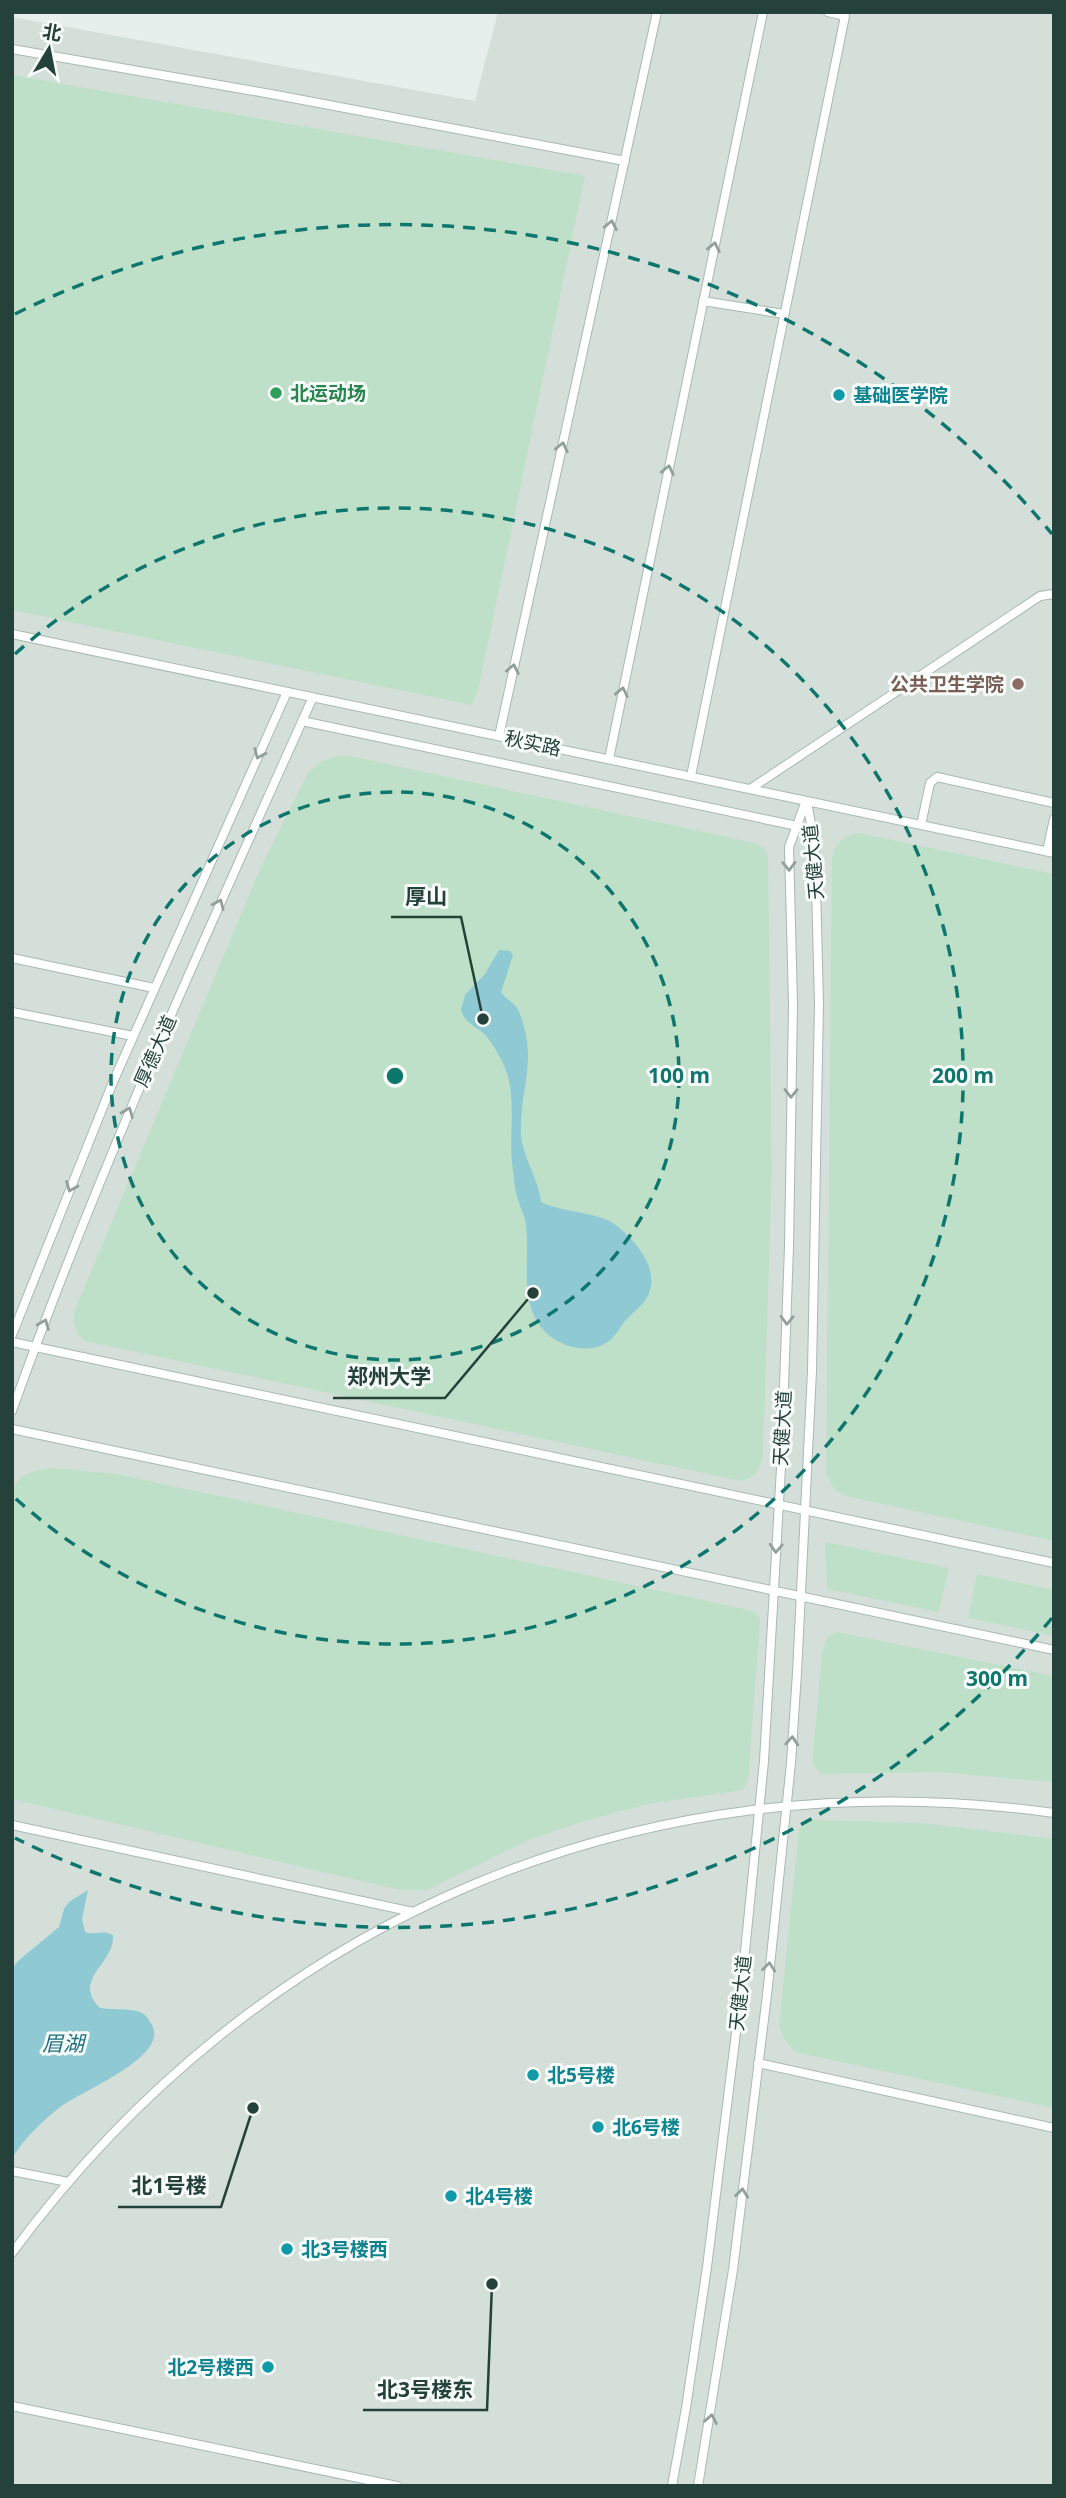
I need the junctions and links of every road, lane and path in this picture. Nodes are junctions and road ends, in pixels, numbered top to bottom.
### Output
1 (657, 12) edge
2 (763, 12) edge
3 (828, 12) edge
4 (12, 49) edge
5 (625, 161) junction
6 (703, 301) junction
7 (785, 314) junction
8 (1054, 594) edge
9 (12, 634) edge
10 (287, 692) junction
11 (313, 697) junction
12 (302, 722) junction
13 (499, 736) junction
14 (608, 759) junction
15 (691, 776) junction
16 (750, 789) junction
17 (806, 800) junction
18 (1054, 803) edge
19 (1054, 820) edge
20 (921, 825) junction
21 (797, 826) junction
22 (1050, 852) edge
23 (12, 958) edge
24 (154, 988) junction
25 (12, 1012) edge
26 (133, 1036) junction
27 (12, 1335) edge
28 (12, 1342) edge
29 (35, 1347) junction
30 (12, 1410) edge
31 (12, 1429) edge
32 (779, 1504) junction
33 (805, 1510) junction
34 (1054, 1563) edge
35 (774, 1591) junction
36 (801, 1596) junction
37 (1054, 1650) edge
38 (786, 1806) junction
39 (759, 1809) junction
40 (1054, 1813) edge
41 (12, 1825) edge
42 (414, 1912) junction
43 (758, 2063) junction
44 (1054, 2127) edge
45 (12, 2171) edge
46 (68, 2182) junction
47 (12, 2253) edge
48 (12, 2406) edge
49 (397, 2486) edge
50 (672, 2486) edge
51 (698, 2486) edge

1 - 5 lane
6 -> 2 lane
3 - 7 lane
4 - 5 lane
13 -> 5 lane
6 - 7 lane
14 -> 6 lane
7 - 15 lane
8 - 16 lane
9 - 10 lane, 秋实路
10 - 11 lane, 秋实路
10 -> 24 lane, 厚德大道
11 - 12 lane, 厚德大道
11 - 13 lane, 秋实路
12 - 21 lane
29 -> 12 lane, 厚德大道
13 - 14 lane, 秋实路
14 - 15 lane, 秋实路
15 - 16 lane, 秋实路
16 - 17 lane, 秋实路
17 - 20 lane, 秋实路
17 - 21 lane, 天健大道
17 - 33 lane, 天健大道
18 - 20 lane
19 - 22 lane
20 - 22 lane, 秋实路
21 -> 32 lane, 天健大道
23 - 24 lane
24 - 26 lane, 厚德大道
25 - 26 lane
26 -> 27 lane, 厚德大道
28 - 29 lane
29 - 30 lane, 厚德大道
29 - 32 lane
31 - 35 lane
32 - 33 lane
32 -> 35 lane, 天健大道
33 - 34 lane
33 - 36 lane, 天健大道
35 - 36 lane
35 - 39 lane, 天健大道
36 - 37 lane
38 -> 36 lane, 天健大道
38 - 39 lane
38 - 40 lane
43 -> 38 lane, 天健大道
39 - 42 lane
39 - 50 lane, 天健大道
41 - 42 lane
42 - 46 lane
43 - 44 lane
51 -> 43 lane, 天健大道
45 - 46 lane
46 - 47 lane
48 - 49 lane

